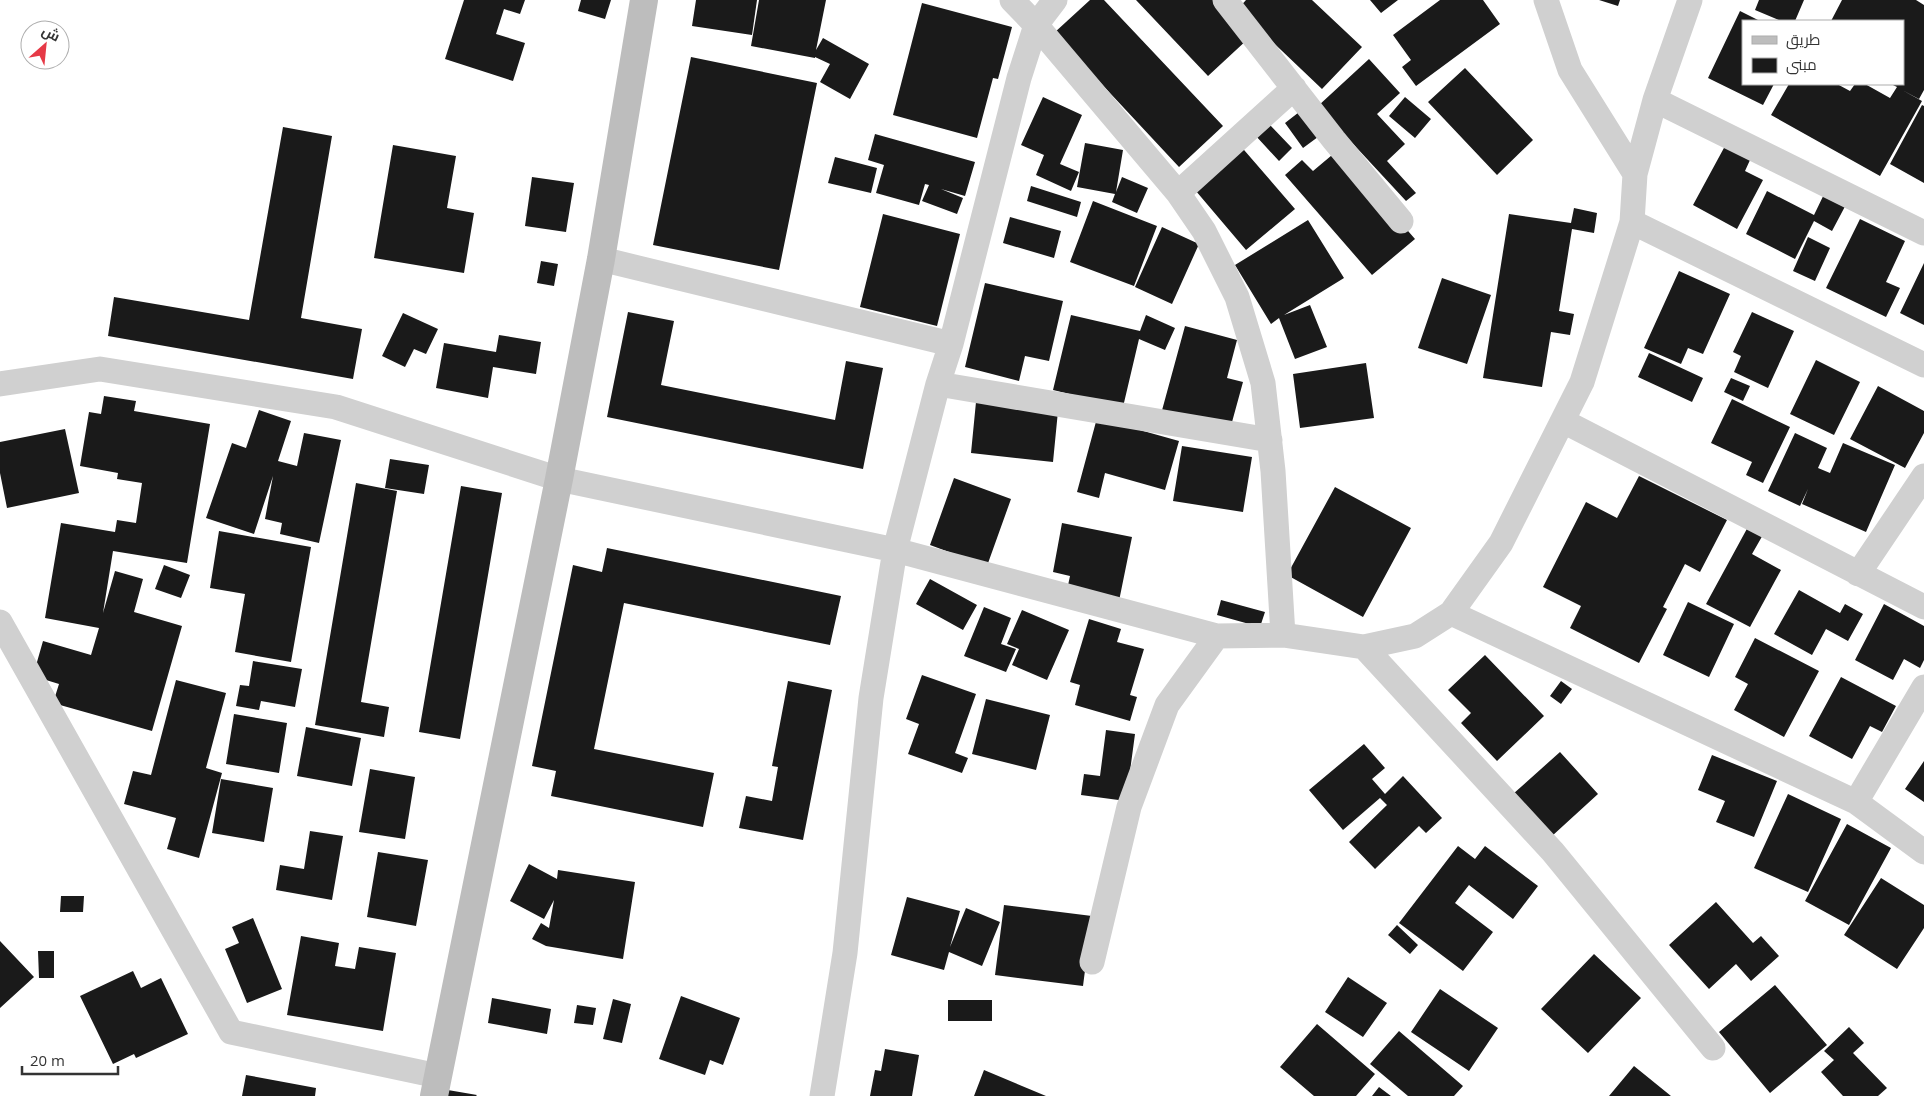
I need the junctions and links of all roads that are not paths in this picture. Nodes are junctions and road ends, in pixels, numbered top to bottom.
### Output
1 (644, 0) edge
2 (1012, 0) edge
3 (1055, 0) edge
4 (1225, 0) edge
5 (1546, 0) edge
6 (1690, 0) edge
7 (1036, 25) junction
8 (1294, 88) junction
9 (1655, 100) junction
10 (1635, 174) junction
11 (1178, 193) junction
12 (1401, 221) dead end
13 (1632, 222) junction
14 (1924, 234) edge
15 (601, 259) junction
16 (951, 344) junction
17 (1924, 365) edge
18 (0, 384) edge
19 (938, 384) junction
20 (1563, 421) junction
21 (1270, 440) junction
22 (1924, 476) edge
23 (559, 479) junction
24 (895, 550) junction
25 (1858, 574) junction
26 (1924, 607) edge
27 (1451, 613) junction
28 (0, 622) edge
29 (1283, 634) junction
30 (1217, 636) junction
31 (1364, 647) junction
32 (1924, 687) edge
33 (1856, 802) junction
34 (1924, 852) edge
35 (1092, 962) dead end
36 (1713, 1048) dead end
37 (436, 1086) edge
38 (822, 1096) edge

1 - 15 main road
2 - 7 street
3 - 7 street
4 - 8 street
5 - 10 street
6 - 9 street
7 - 11 street
7 - 16 street
8 - 11 street
8 - 12 street
9 - 10 street
9 - 14 street
10 - 13 street
11 - 21 street
13 - 17 street
13 - 20 street
15 - 16 street
15 - 23 main road
16 - 19 street
18 - 23 street
19 - 21 street
19 - 24 street
20 - 25 street
20 - 27 street
21 - 29 street
22 - 25 street
23 - 24 street
23 - 37 main road
24 - 30 street
24 - 38 street
25 - 26 street
27 - 31 street
27 - 33 street
28 - 37 street
29 - 30 street
29 - 31 street
30 - 35 street
31 - 36 street
32 - 33 street
33 - 34 street

